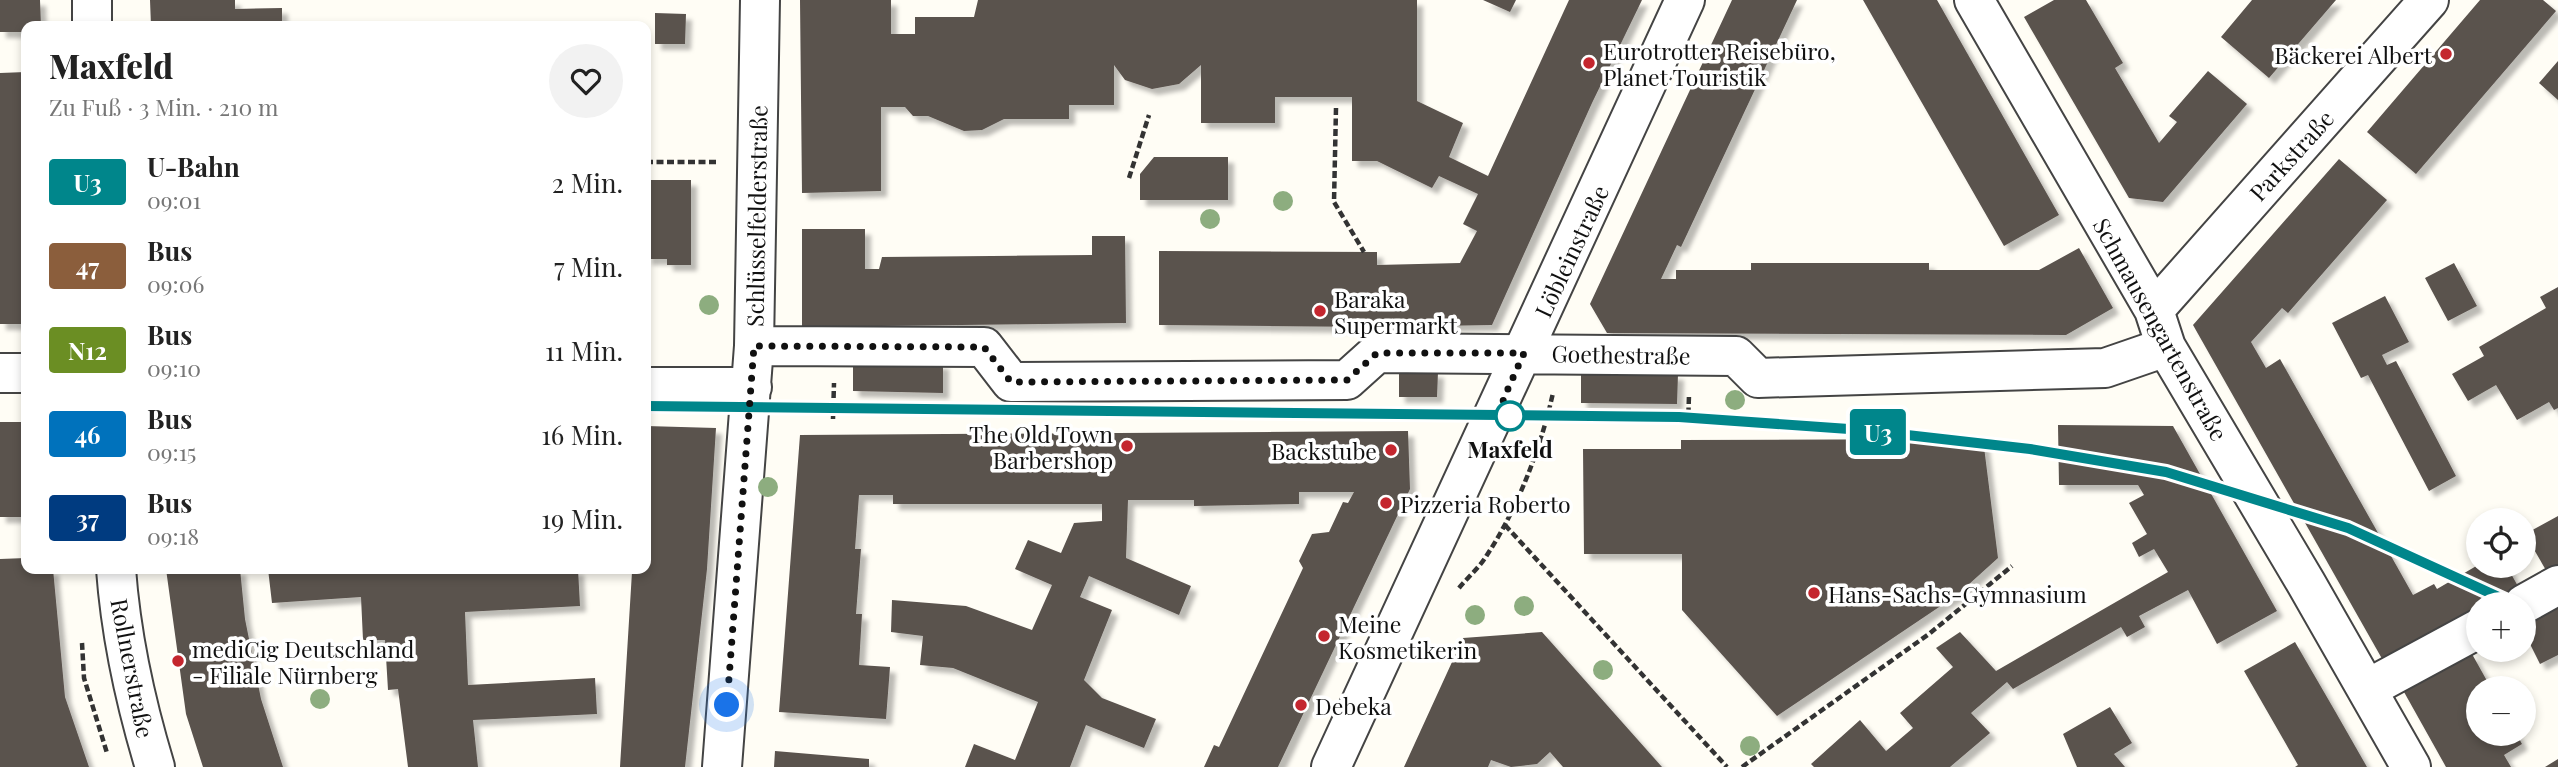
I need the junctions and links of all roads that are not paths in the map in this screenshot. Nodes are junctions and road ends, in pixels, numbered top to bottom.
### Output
1 (92, 0) edge
2 (760, 0) edge
3 (1685, 0) edge
4 (1974, 0) edge
5 (2429, 0) edge
6 (92, 21) edge
7 (2154, 310) junction
8 (754, 346) junction
9 (2166, 347) junction
10 (1524, 353) junction
11 (0, 373) edge
12 (21, 373) edge
13 (651, 387) edge
14 (752, 387) junction
15 (117, 574) edge
16 (2558, 585) edge
17 (2536, 597) edge
18 (2466, 635) edge
19 (2367, 689) junction
20 (155, 767) edge
21 (722, 767) edge
22 (1331, 767) edge
23 (2411, 767) edge

1 - 6 street
2 - 8 street, Schlüsselfelderstraße
3 - 10 street, Löbleinstraße
4 - 7 street, Schmausengartenstraße
5 - 7 street, Parkstraße
7 - 9 street, Schmausengartenstraße
8 - 10 street, Goethestraße
8 - 14 street, Schlüsselfelderstraße
9 - 10 street, Goethestraße
9 - 19 street, Schmausengartenstraße
10 - 22 street, Löbleinstraße
11 - 12 street
13 - 14 street
14 - 21 street, Schlüsselfelderstraße
15 - 20 street, Rollnerstraße
16 - 17 street
18 - 19 street
19 - 23 street, Schmausengartenstraße

